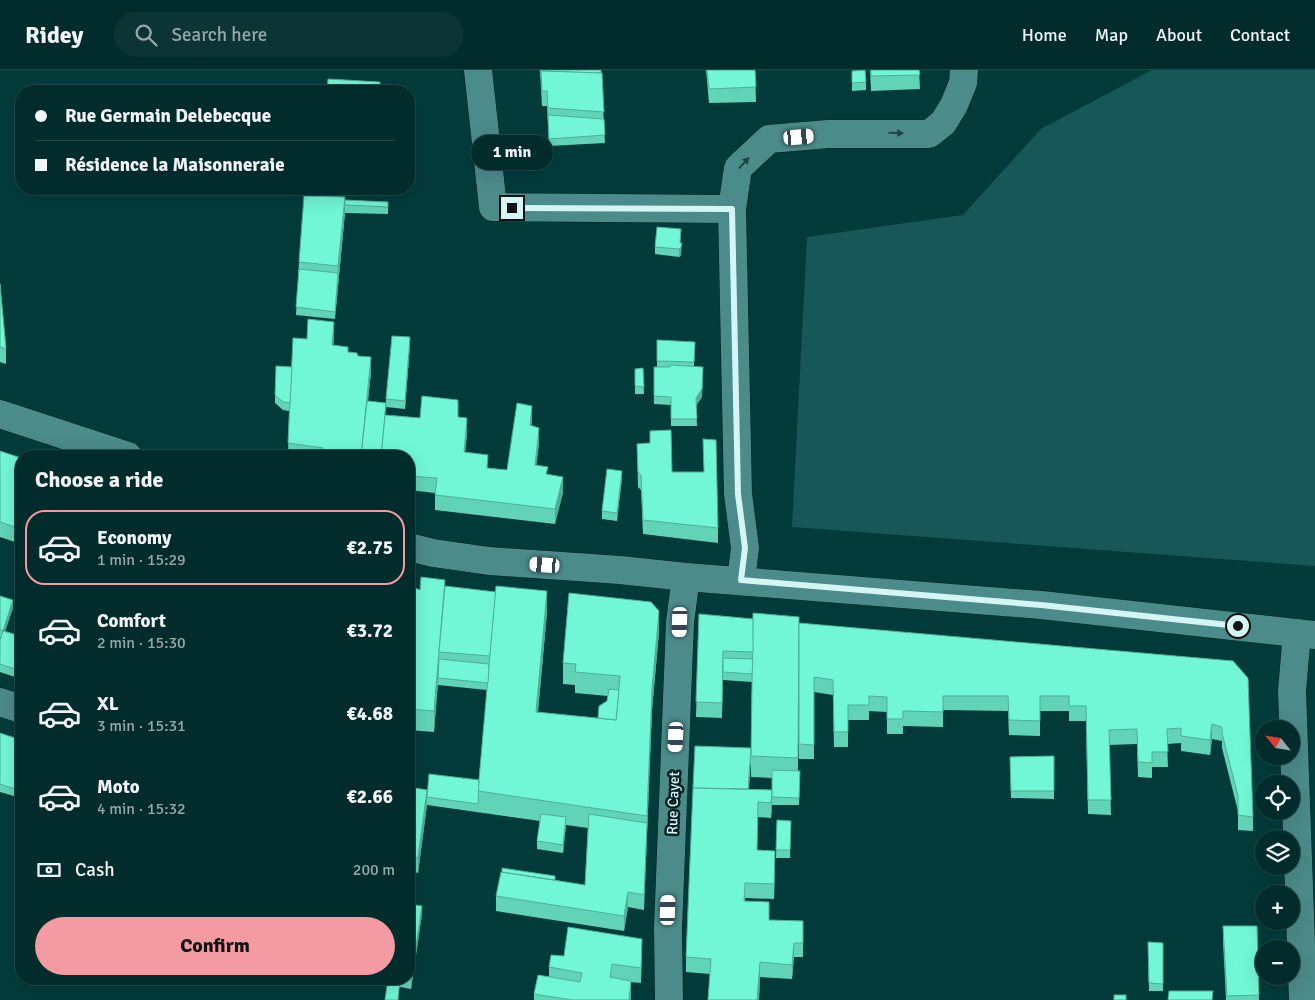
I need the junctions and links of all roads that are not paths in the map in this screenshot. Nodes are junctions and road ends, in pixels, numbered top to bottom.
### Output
1 (478, 70) edge
2 (964, 70) edge
3 (732, 209) junction
4 (0, 414) edge
5 (110, 450) edge
6 (415, 548) edge
7 (686, 577) junction
8 (741, 580) junction
9 (1306, 634) edge
10 (0, 702) edge
11 (15, 707) edge
12 (669, 1000) edge
13 (1303, 1000) edge

1 - 3 street
3 -> 2 street
3 - 8 street
4 - 5 street
6 - 7 street
7 - 8 street
7 - 12 street, Rue Cayet
8 - 9 street
9 - 13 street
10 - 11 street

